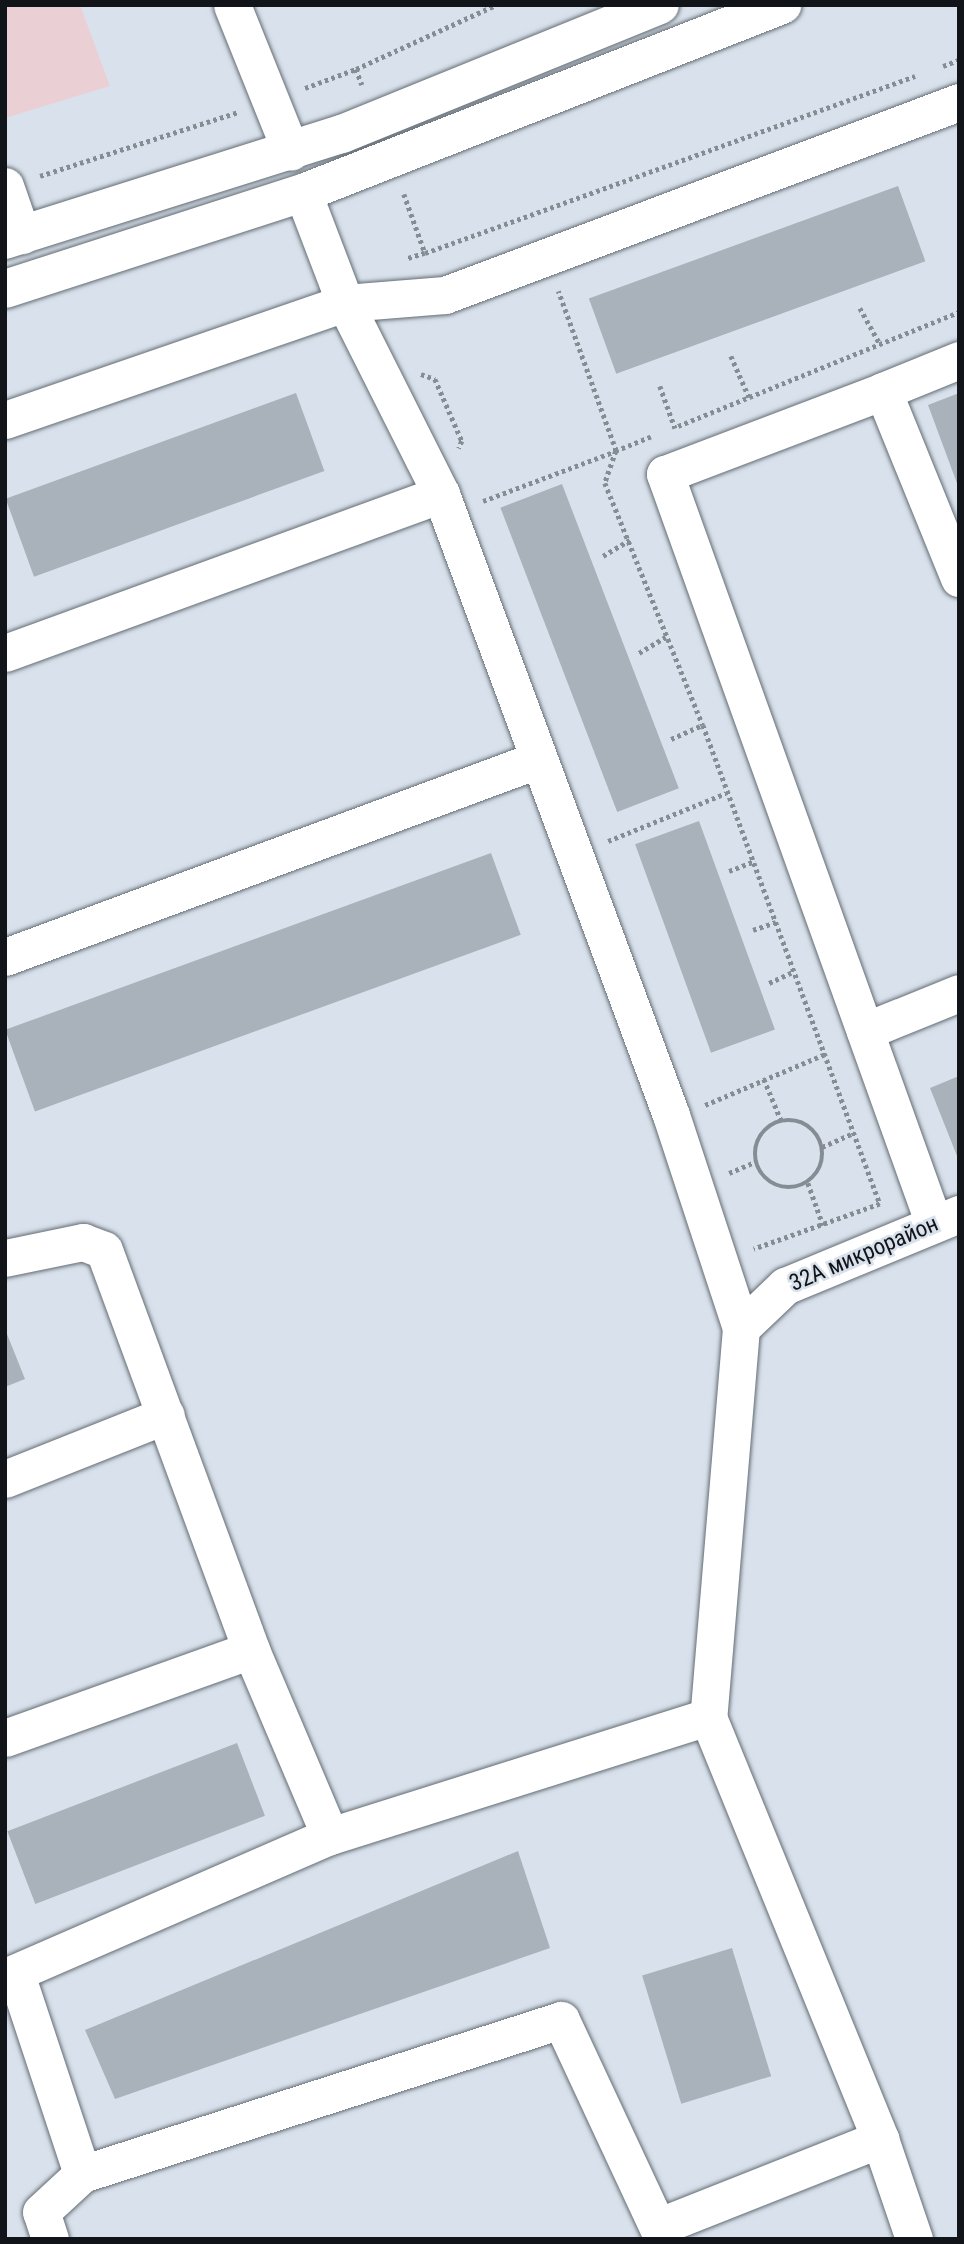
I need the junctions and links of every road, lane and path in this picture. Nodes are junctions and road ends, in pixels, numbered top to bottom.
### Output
1 (232, 5) edge
2 (496, 5) edge
3 (660, 5) edge
4 (776, 6) edge
5 (959, 60) edge
6 (356, 69) junction
7 (933, 69) dead end
8 (920, 74) dead end
9 (270, 101) junction
10 (959, 102) edge
11 (374, 122) junction
12 (291, 152) junction
13 (5, 187) edge
14 (303, 193) junction
15 (14, 237) edge
16 (425, 253) dead end
17 (554, 278) dead end
18 (5, 289) edge
19 (345, 303) junction
20 (860, 309) dead end
21 (880, 344) dead end
22 (731, 356) dead end
23 (959, 360) edge
24 (414, 372) dead end
25 (660, 386) dead end
26 (883, 391) junction
27 (749, 397) dead end
28 (5, 420) edge
29 (675, 428) dead end
30 (457, 453) dead end
31 (456, 499) junction
32 (631, 541) dead end
33 (603, 556) dead end
34 (959, 578) edge
35 (666, 637) dead end
36 (5, 653) edge
37 (639, 653) dead end
38 (703, 725) dead end
39 (671, 739) dead end
40 (537, 760) junction
41 (726, 793) dead end
42 (601, 844) dead end
43 (754, 861) dead end
44 (729, 871) dead end
45 (776, 922) dead end
46 (753, 930) dead end
47 (5, 957) edge
48 (794, 971) dead end
49 (769, 983) dead end
50 (959, 992) edge
51 (865, 1031) junction
52 (825, 1054) dead end
53 (764, 1079) junction
54 (701, 1107) dead end
55 (781, 1120) junction
56 (854, 1133) dead end
57 (822, 1147) junction
58 (755, 1162) junction
59 (725, 1174) dead end
60 (808, 1183) junction
61 (946, 1219) edge
62 (823, 1225) dead end
63 (5, 1258) edge
64 (741, 1328) junction
65 (166, 1415) junction
66 (5, 1479) edge
67 (251, 1650) junction
68 (708, 1717) junction
69 (5, 1738) edge
70 (330, 1836) junction
71 (11, 1976) edge
72 (880, 2139) junction
73 (82, 2174) junction
74 (662, 2232) edge
75 (50, 2239) edge
76 (914, 2239) edge

1 - 9 lane
2 - 6 path
3 - 11 main road
4 - 14 main road
5 - 7 path
6 - 9 path
6 - 11 path
8 - 16 path
9 - 12 lane
9 - 13 path
10 - 19 lane
11 - 12 main road
12 - 15 main road
13 - 15 lane
14 - 18 main road
14 - 19 lane
17 - 31 path
19 - 28 lane
19 - 31 lane
20 - 21 path
22 - 27 path
23 - 26 lane
24 - 30 path
25 - 29 path
26 - 34 lane
26 - 51 lane
31 - 36 lane
31 - 40 lane
32 - 33 path
35 - 37 path
38 - 39 path
40 - 47 lane
40 - 64 lane
41 - 42 path
43 - 44 path
45 - 46 path
48 - 49 path
50 - 51 lane
51 - 61 lane
52 - 53 path
53 - 54 path
53 - 55 path
55 - 57 path
55 - 58 path
56 - 57 path
57 - 60 path
58 - 59 path
58 - 60 path
60 - 62 path
61 - 64 lane, 32А микрорайон
63 - 65 lane
64 - 68 lane
65 - 66 lane
65 - 67 lane
67 - 69 lane
67 - 70 lane
68 - 70 lane
68 - 72 lane
70 - 71 lane
71 - 73 lane
72 - 74 lane
72 - 76 lane
73 - 74 lane
73 - 75 lane

